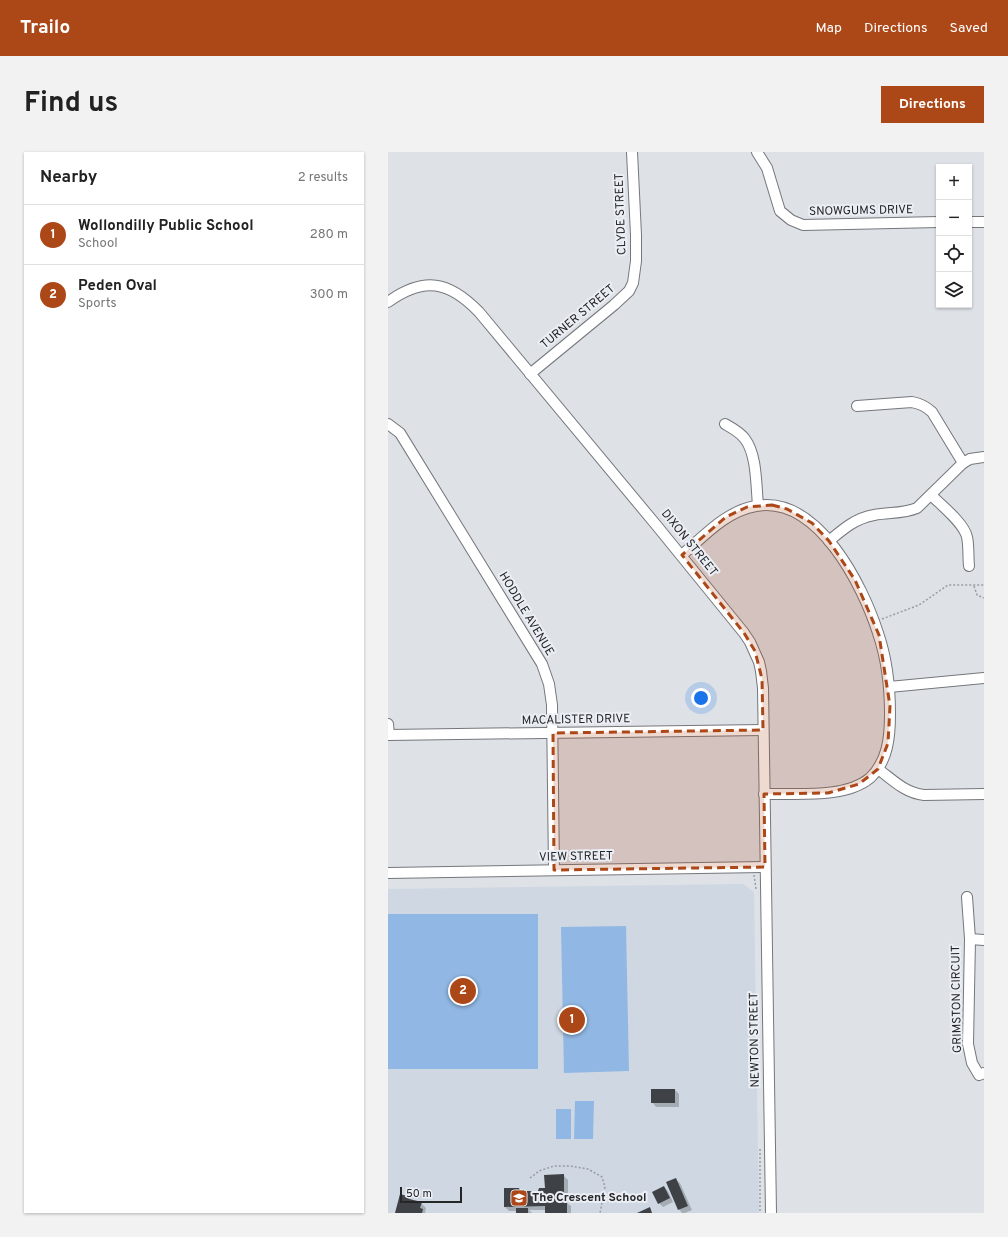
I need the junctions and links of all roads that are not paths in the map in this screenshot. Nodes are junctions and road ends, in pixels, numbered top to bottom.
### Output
1 (632, 152) edge
2 (757, 152) edge
3 (936, 222) edge
4 (972, 222) edge
5 (984, 222) edge
6 (635, 275) joint
7 (388, 302) edge
8 (530, 374) junction
9 (857, 406) dead end
10 (388, 424) edge
11 (725, 424) dead end
12 (984, 457) edge
13 (963, 463) junction
14 (931, 495) junction
15 (758, 505) junction
16 (829, 541) junction
17 (682, 555) junction
18 (969, 566) dead end
19 (984, 678) edge
20 (889, 687) junction
21 (388, 724) edge
22 (763, 730) junction
23 (553, 733) junction
24 (389, 735) edge
25 (878, 769) junction
26 (764, 794) junction
27 (984, 794) edge
28 (765, 867) junction
29 (554, 870) junction
30 (388, 873) edge
31 (967, 897) dead end
32 (970, 939) junction
33 (984, 940) edge
34 (984, 1074) edge
35 (772, 1213) edge

1 - 6 street, CLYDE STREET
2 - 3 street, SNOWGUMS DRIVE
4 - 5 street
6 - 8 street, TURNER STREET
7 - 8 street, DIXON STREET
8 - 17 street, DIXON STREET
9 - 13 street
10 - 23 street, HODDLE AVENUE
11 - 15 street
12 - 13 street
13 - 14 street
14 - 16 street
14 - 18 street
15 - 16 street
15 - 17 street
16 - 20 street
17 - 22 street, DIXON STREET
19 - 20 street
20 - 25 street
21 - 24 street
22 - 23 street, MACALISTER DRIVE
22 - 26 street, DIXON STREET
23 - 24 street, MACALISTER DRIVE
23 - 29 street, HODDLE AVENUE
25 - 26 street
25 - 27 street
26 - 28 street, DIXON STREET
28 - 29 street, VIEW STREET
28 - 35 street, NEWTON STREET
29 - 30 street, VIEW STREET
31 - 32 street
32 - 33 street
32 - 34 street, GRIMSTON CIRCUIT

